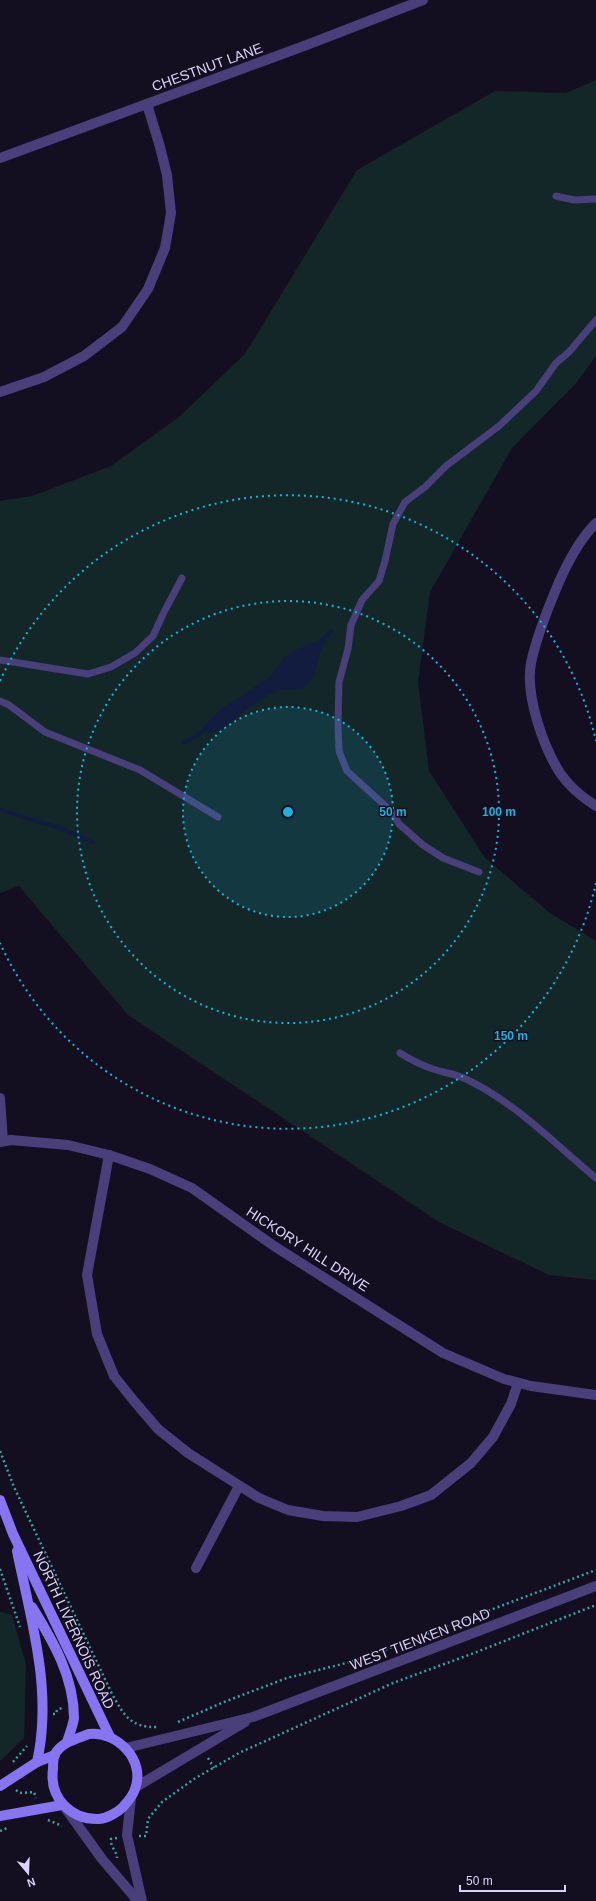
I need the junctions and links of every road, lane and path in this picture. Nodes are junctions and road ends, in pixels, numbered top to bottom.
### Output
1 (423, 0) edge
2 (147, 104) junction
3 (0, 158) edge
4 (556, 196) dead end
5 (596, 199) edge
6 (596, 320) edge
7 (0, 392) edge
8 (596, 523) edge
9 (182, 578) dead end
10 (0, 660) edge
11 (0, 701) edge
12 (596, 806) edge
13 (218, 817) dead end
14 (480, 872) dead end
15 (400, 1053) dead end
16 (0, 1098) edge
17 (1, 1142) edge
18 (109, 1155) junction
19 (596, 1178) edge
20 (518, 1383) junction
21 (596, 1395) edge
22 (0, 1451) edge
23 (239, 1486) junction
24 (0, 1500) edge
25 (13, 1534) junction
26 (196, 1568) dead end
27 (0, 1569) edge
28 (596, 1570) edge
29 (596, 1586) edge
30 (27, 1601) junction
31 (596, 1605) edge
32 (21, 1631) dead end
33 (253, 1717) junction
34 (177, 1722) dead end
35 (163, 1726) dead end
36 (110, 1737) junction
37 (67, 1742) junction
38 (28, 1743) dead end
39 (126, 1748) junction
40 (55, 1755) junction
41 (37, 1762) junction
42 (9, 1780) junction
43 (0, 1786) edge
44 (136, 1788) junction
45 (131, 1798) junction
46 (64, 1807) junction
47 (36, 1809) junction
48 (0, 1816) edge
49 (11, 1826) dead end
50 (66, 1828) dead end
51 (0, 1831) edge
52 (127, 1835) junction
53 (107, 1864) junction
54 (138, 1901) edge
55 (142, 1901) edge

1 - 2 street, CHESTNUT LANE
2 - 3 street, CHESTNUT LANE
2 - 7 street
4 - 5 lane
6 - 14 lane
8 - 12 street
9 - 10 lane
11 - 13 lane
15 - 19 lane
16 - 17 street
17 - 18 street, HICKORY HILL DRIVE
18 - 20 street, HICKORY HILL DRIVE
18 - 23 street
20 - 21 street, HICKORY HILL DRIVE
20 - 23 street
22 - 35 path
23 - 26 street
24 - 25 main road, NORTH LIVERNOIS ROAD
25 - 30 main road, NORTH LIVERNOIS ROAD
25 - 36 main road, NORTH LIVERNOIS ROAD
27 - 32 path
28 - 34 path
29 - 33 street, WEST TIENKEN ROAD
30 - 37 main road, NORTH LIVERNOIS ROAD
30 - 41 main road
31 - 52 path
33 - 39 street, WEST TIENKEN ROAD
33 - 44 street, WEST TIENKEN ROAD
36 - 37 main road
36 - 39 main road
37 - 40 main road
38 - 42 path
39 - 44 main road
40 - 41 main road
40 - 46 main road
41 - 42 main road
42 - 43 main road
42 - 47 path
44 - 45 main road
45 - 46 main road
45 - 52 street
46 - 47 main road
46 - 53 street
47 - 48 main road
47 - 50 path
49 - 51 path
52 - 53 path
52 - 55 street
53 - 54 street

